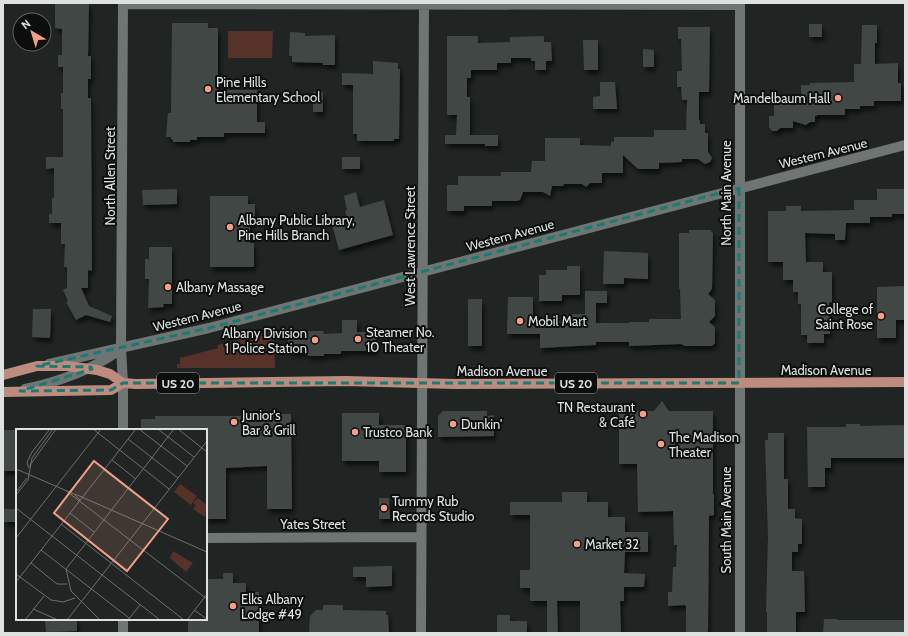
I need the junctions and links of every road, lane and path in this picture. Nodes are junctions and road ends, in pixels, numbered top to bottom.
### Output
1 (424, 3) edge
2 (124, 4) edge
3 (740, 4) edge
4 (905, 145) edge
5 (739, 188) junction
6 (423, 271) junction
7 (121, 348) junction
8 (38, 366) junction
9 (90, 368) junction
10 (3, 375) edge
11 (905, 382) edge
12 (123, 383) junction
13 (423, 383) junction
14 (739, 383) junction
15 (20, 391) junction
16 (3, 392) edge
17 (123, 429) edge
18 (421, 537) junction
19 (207, 538) edge
20 (123, 620) edge
21 (123, 633) edge
22 (421, 633) edge
23 (740, 633) edge

1 - 2 street
1 - 3 street
1 - 6 street, West Lawrence Street
2 - 7 street, North Allen Street
3 - 5 street, North Main Avenue
4 - 5 street, Western Avenue
5 - 6 street, Western Avenue
5 - 14 street, North Main Avenue
6 - 7 street, Western Avenue
6 - 13 street, West Lawrence Street
7 - 8 street, Western Avenue
7 - 9 street, Western Avenue
7 - 12 street, North Allen Street
8 - 9 main road
8 - 10 main road, Western Avenue
9 - 12 main road
9 - 15 street, Western Avenue
11 - 14 main road, Madison Avenue / US 20
12 - 13 main road, Madison Avenue / US 20
12 - 15 main road, Madison Avenue / US 20
12 - 17 street, North Allen Street
13 - 14 main road, Madison Avenue / US 20
13 - 18 street, West Lawrence Street
14 - 23 street, South Main Avenue
15 - 16 main road, Western Avenue / US 20
18 - 19 street, Yates Street
18 - 22 street, West Lawrence Street
20 - 21 street

